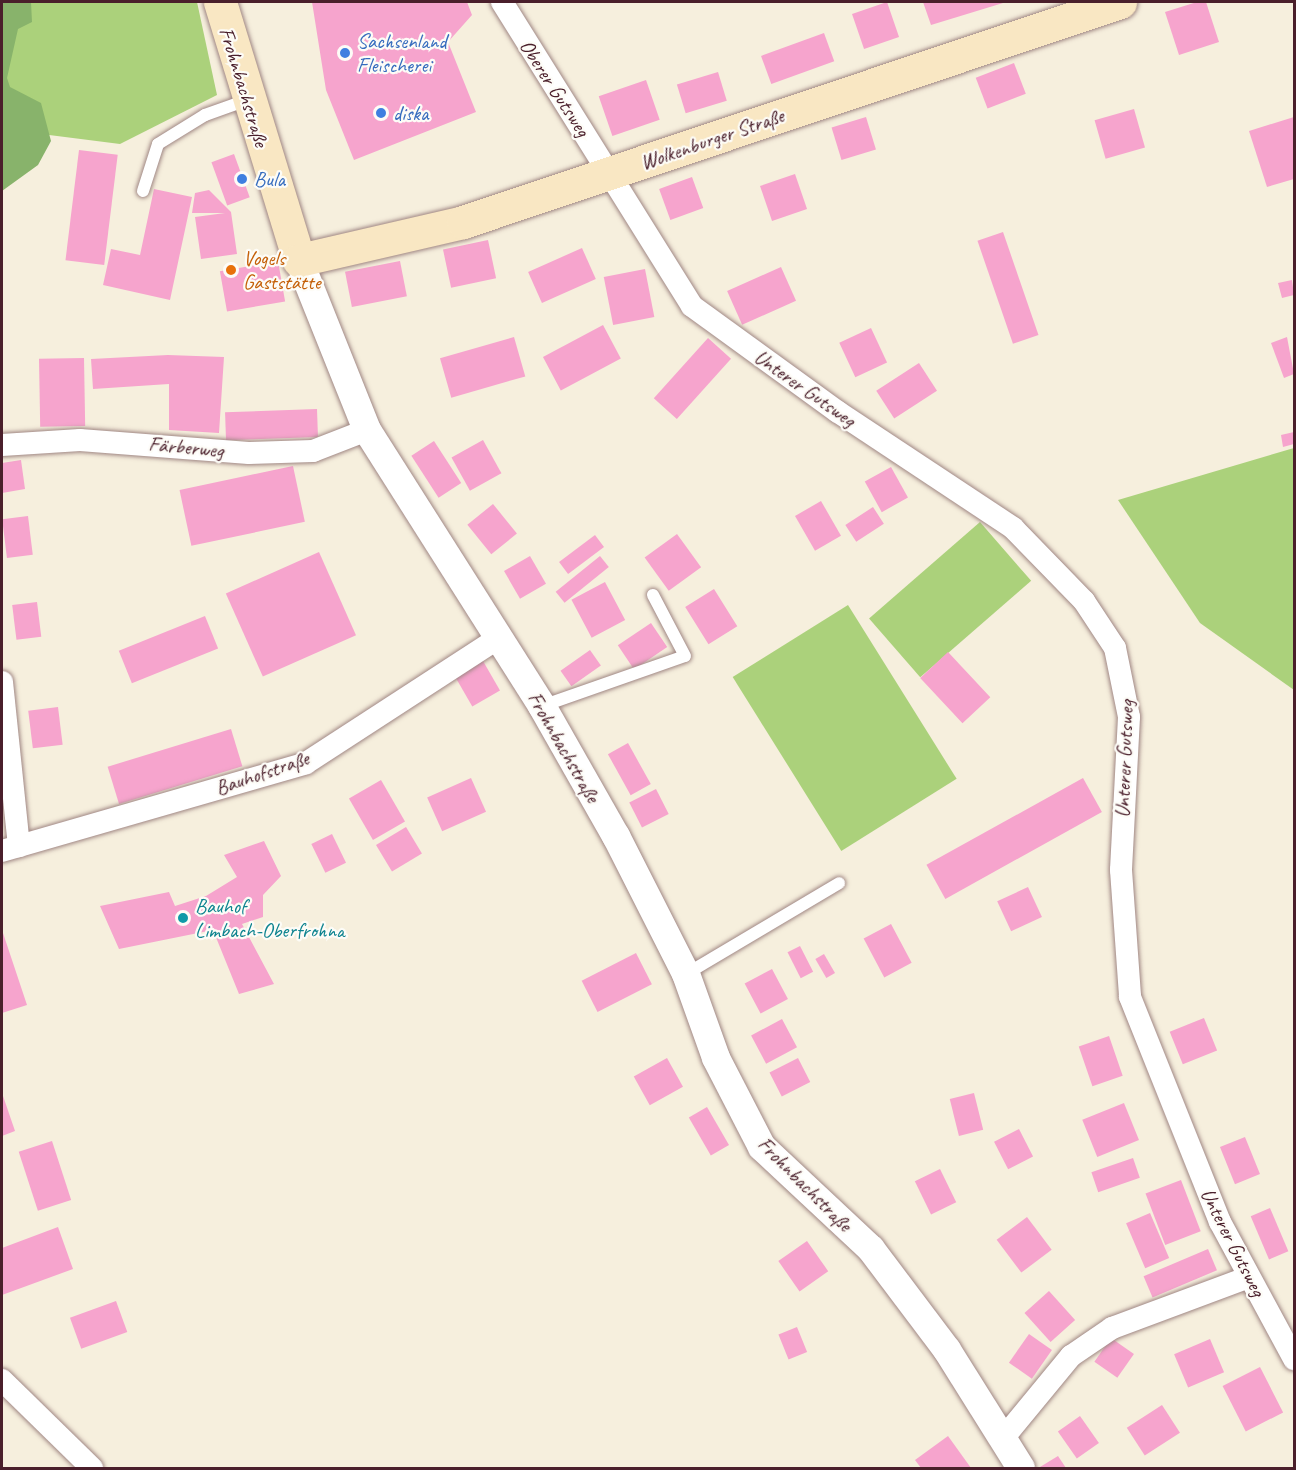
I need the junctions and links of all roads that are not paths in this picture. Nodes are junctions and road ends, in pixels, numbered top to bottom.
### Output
1 (220, 2) edge
2 (502, 2) edge
3 (1120, 2) edge
4 (247, 100) junction
5 (610, 173) junction
6 (143, 191) dead end
7 (299, 260) junction
8 (367, 430) junction
9 (2, 445) edge
10 (653, 595) dead end
11 (497, 639) junction
12 (2, 682) edge
13 (542, 706) junction
14 (10, 848) edge
15 (839, 883) dead end
16 (686, 974) junction
17 (1249, 1277) junction
18 (1294, 1359) edge
19 (2, 1380) edge
20 (1005, 1436) junction
21 (92, 1468) edge
22 (1021, 1468) edge

1 - 4 main road, Frohnbachstraße
2 - 5 street, Oberer Gutsweg
3 - 5 main road, Wolkenburger Straße
4 - 6 lane
4 - 7 main road, Frohnbachstraße
5 - 7 main road, Wolkenburger Straße
5 - 17 street, Unterer Gutsweg
7 - 8 street, Frohnbachstraße
8 - 9 street, Färberweg
8 - 11 street, Frohnbachstraße
10 - 13 lane
11 - 13 street, Frohnbachstraße
11 - 14 street, Bauhofstraße
12 - 14 street
13 - 16 street, Frohnbachstraße
15 - 16 lane
16 - 20 street, Frohnbachstraße
17 - 18 street, Unterer Gutsweg
17 - 20 street
19 - 21 street
20 - 22 street, Frohnbachstraße

